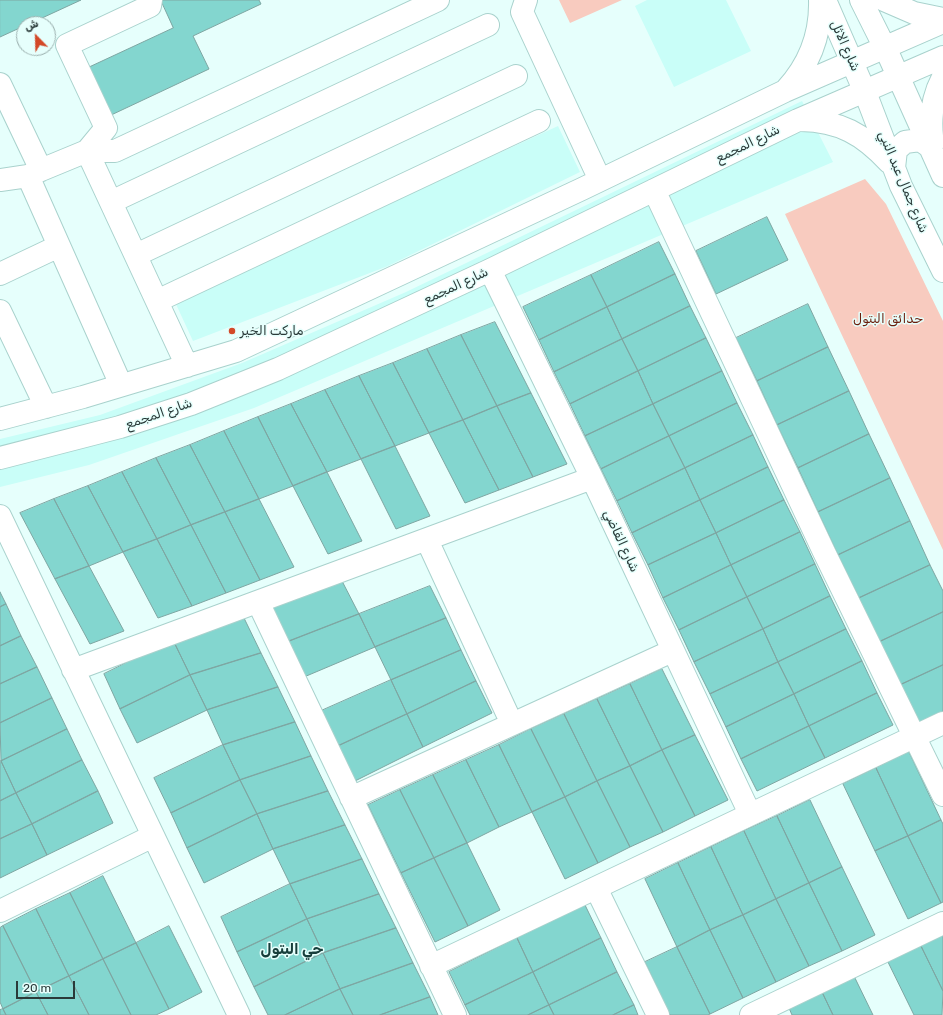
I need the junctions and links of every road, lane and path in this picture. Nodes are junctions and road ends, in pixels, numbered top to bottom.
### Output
1 (151, 0) edge
2 (438, 0) edge
3 (526, 0) edge
4 (869, 1) edge
5 (826, 6) edge
6 (942, 23) edge
7 (488, 25) dead end
8 (943, 61) edge
9 (876, 70) junction
10 (516, 76) dead end
11 (0, 84) edge
12 (794, 87) junction
13 (806, 117) junction
14 (539, 121) dead end
15 (930, 148) junction
16 (87, 151) junction
17 (894, 168) junction
18 (941, 172) edge
19 (34, 173) junction
20 (0, 180) edge
21 (600, 180) junction
22 (654, 190) junction
23 (111, 202) junction
24 (537, 210) junction
25 (59, 246) junction
26 (520, 255) junction
27 (136, 256) junction
28 (490, 270) junction
29 (943, 271) edge
30 (0, 274) edge
31 (157, 301) junction
32 (0, 311) edge
33 (263, 337) junction
34 (211, 359) junction
35 (187, 366) junction
36 (278, 369) junction
37 (121, 385) junction
38 (221, 392) junction
39 (46, 407) junction
40 (0, 419) edge
41 (0, 458) edge
42 (592, 478) junction
43 (0, 516) edge
44 (427, 540) junction
45 (258, 602) junction
46 (672, 652) junction
47 (73, 670) junction
48 (943, 722) edge
49 (512, 724) junction
50 (914, 736) junction
51 (943, 795) edge
52 (351, 798) junction
53 (750, 814) junction
54 (153, 836) junction
55 (596, 888) junction
56 (0, 911) edge
57 (943, 923) edge
58 (431, 966) junction
59 (237, 1014) edge
60 (455, 1015) edge
61 (658, 1015) edge
62 (751, 1015) edge

1 - 16 street
2 - 16 street
3 - 21 street
4 - 6 street
4 - 9 street
5 - 9 street, شارع الاثل
5 - 12 street
6 - 8 street
6 - 9 street
7 - 23 street
8 - 9 street
8 - 18 street
9 - 12 street
9 - 13 street, شارع المجمع
9 - 15 street
9 - 17 street, شارع جمال عبد النبي
10 - 27 street
11 - 19 street
12 - 13 street
12 - 21 street
13 - 17 street
13 - 22 street, شارع المجمع
14 - 31 street
15 - 17 street
15 - 18 street
16 - 19 street
16 - 23 street
17 - 29 street, شارع جمال عبد النبي
19 - 20 street
19 - 25 street
21 - 24 street
22 - 26 street, شارع المجمع
22 - 50 street
23 - 27 street
24 - 26 street
24 - 33 street
25 - 30 street
25 - 37 street
26 - 28 street, شارع المجمع
27 - 31 street
28 - 36 street, شارع المجمع
28 - 42 street, شارع القاضي
31 - 35 street
32 - 39 street
33 - 34 street
33 - 36 street
34 - 35 street
34 - 38 street
35 - 37 street
36 - 38 street, شارع المجمع
37 - 39 street
38 - 41 street, شارع المجمع
39 - 40 street
42 - 44 street
42 - 46 street, شارع القاضي
43 - 47 street
44 - 45 street
44 - 49 street
45 - 47 street
45 - 52 street
46 - 49 street
46 - 53 street, شارع القاضي
47 - 54 street
48 - 50 street
49 - 52 street
50 - 51 street
50 - 53 street
52 - 58 street
53 - 55 street
54 - 56 street
54 - 59 street
55 - 58 street
55 - 61 street
57 - 62 street
58 - 60 street

